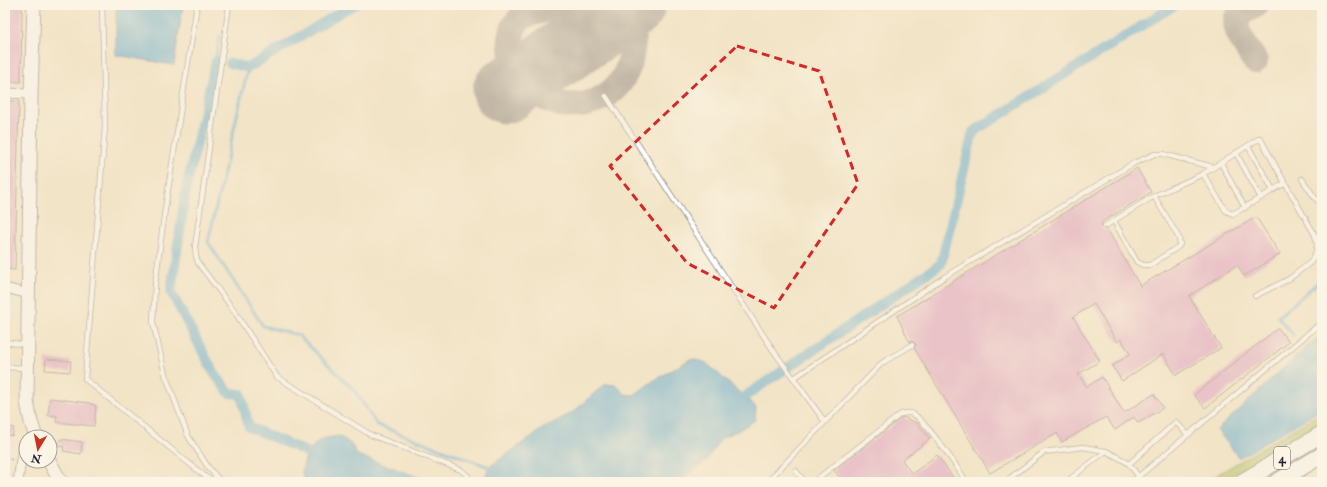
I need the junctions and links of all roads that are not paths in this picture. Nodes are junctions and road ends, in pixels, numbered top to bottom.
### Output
1 (34, 5) edge
2 (102, 5) edge
3 (197, 5) edge
4 (229, 5) edge
5 (5, 93) edge
6 (31, 94) junction
7 (606, 96) dead end
8 (1248, 146) junction
9 (1236, 153) junction
10 (1221, 163) junction
11 (1213, 167) junction
12 (1203, 174) junction
13 (1302, 179) dead end
14 (1285, 183) junction
15 (1273, 190) junction
16 (1154, 196) junction
17 (1261, 198) junction
18 (1322, 204) edge
19 (1245, 208) junction
20 (1114, 221) junction
21 (1105, 226) dead end
22 (5, 288) edge
23 (29, 294) junction
24 (1255, 296) dead end
25 (1322, 322) edge
26 (5, 342) edge
27 (28, 345) junction
28 (912, 345) dead end
29 (5, 367) edge
30 (28, 368) junction
31 (794, 378) junction
32 (825, 422) junction
33 (33, 429) edge
34 (1188, 434) junction
35 (1322, 434) edge
36 (1106, 451) junction
37 (1322, 455) edge
38 (1129, 464) junction
39 (20, 469) edge
40 (54, 469) edge
41 (796, 471) dead end
42 (213, 474) junction
43 (206, 477) junction
44 (1139, 477) junction
45 (18, 482) edge
46 (61, 482) edge
47 (212, 482) edge
48 (221, 482) edge
49 (469, 482) edge
50 (767, 482) edge
51 (805, 482) edge
52 (813, 482) edge
53 (966, 482) edge
54 (1007, 482) edge
55 (1066, 482) edge
56 (1132, 482) edge
57 (1242, 482) edge
58 (1277, 482) edge

1 - 6 main road
2 - 43 lane
3 - 42 lane
4 - 49 lane
5 - 6 street
6 - 23 main road
7 - 31 lane
8 - 9 lane
8 - 14 lane
8 - 15 lane
9 - 10 lane
9 - 17 lane
10 - 11 lane
10 - 19 lane
11 - 12 lane
11 - 31 lane
12 - 16 lane
12 - 19 lane
13 - 18 lane
14 - 15 lane
14 - 24 lane
15 - 17 lane
16 - 20 lane
16 - 20 lane
17 - 19 lane
20 - 21 lane
22 - 23 street
23 - 27 main road
25 - 34 lane
26 - 27 lane
27 - 30 main road
28 - 32 lane
29 - 30 lane
30 - 33 main road
31 - 32 lane
32 - 50 lane
34 - 38 lane
34 - 44 lane
35 - 57 highway, 4
36 - 38 lane
36 - 54 lane
36 - 55 lane
37 - 58 highway, 4
38 - 44 lane
39 - 45 street
40 - 46 main road
41 - 51 lane
42 - 43 lane
42 - 48 lane
43 - 47 lane
44 - 56 lane
52 - 53 lane

